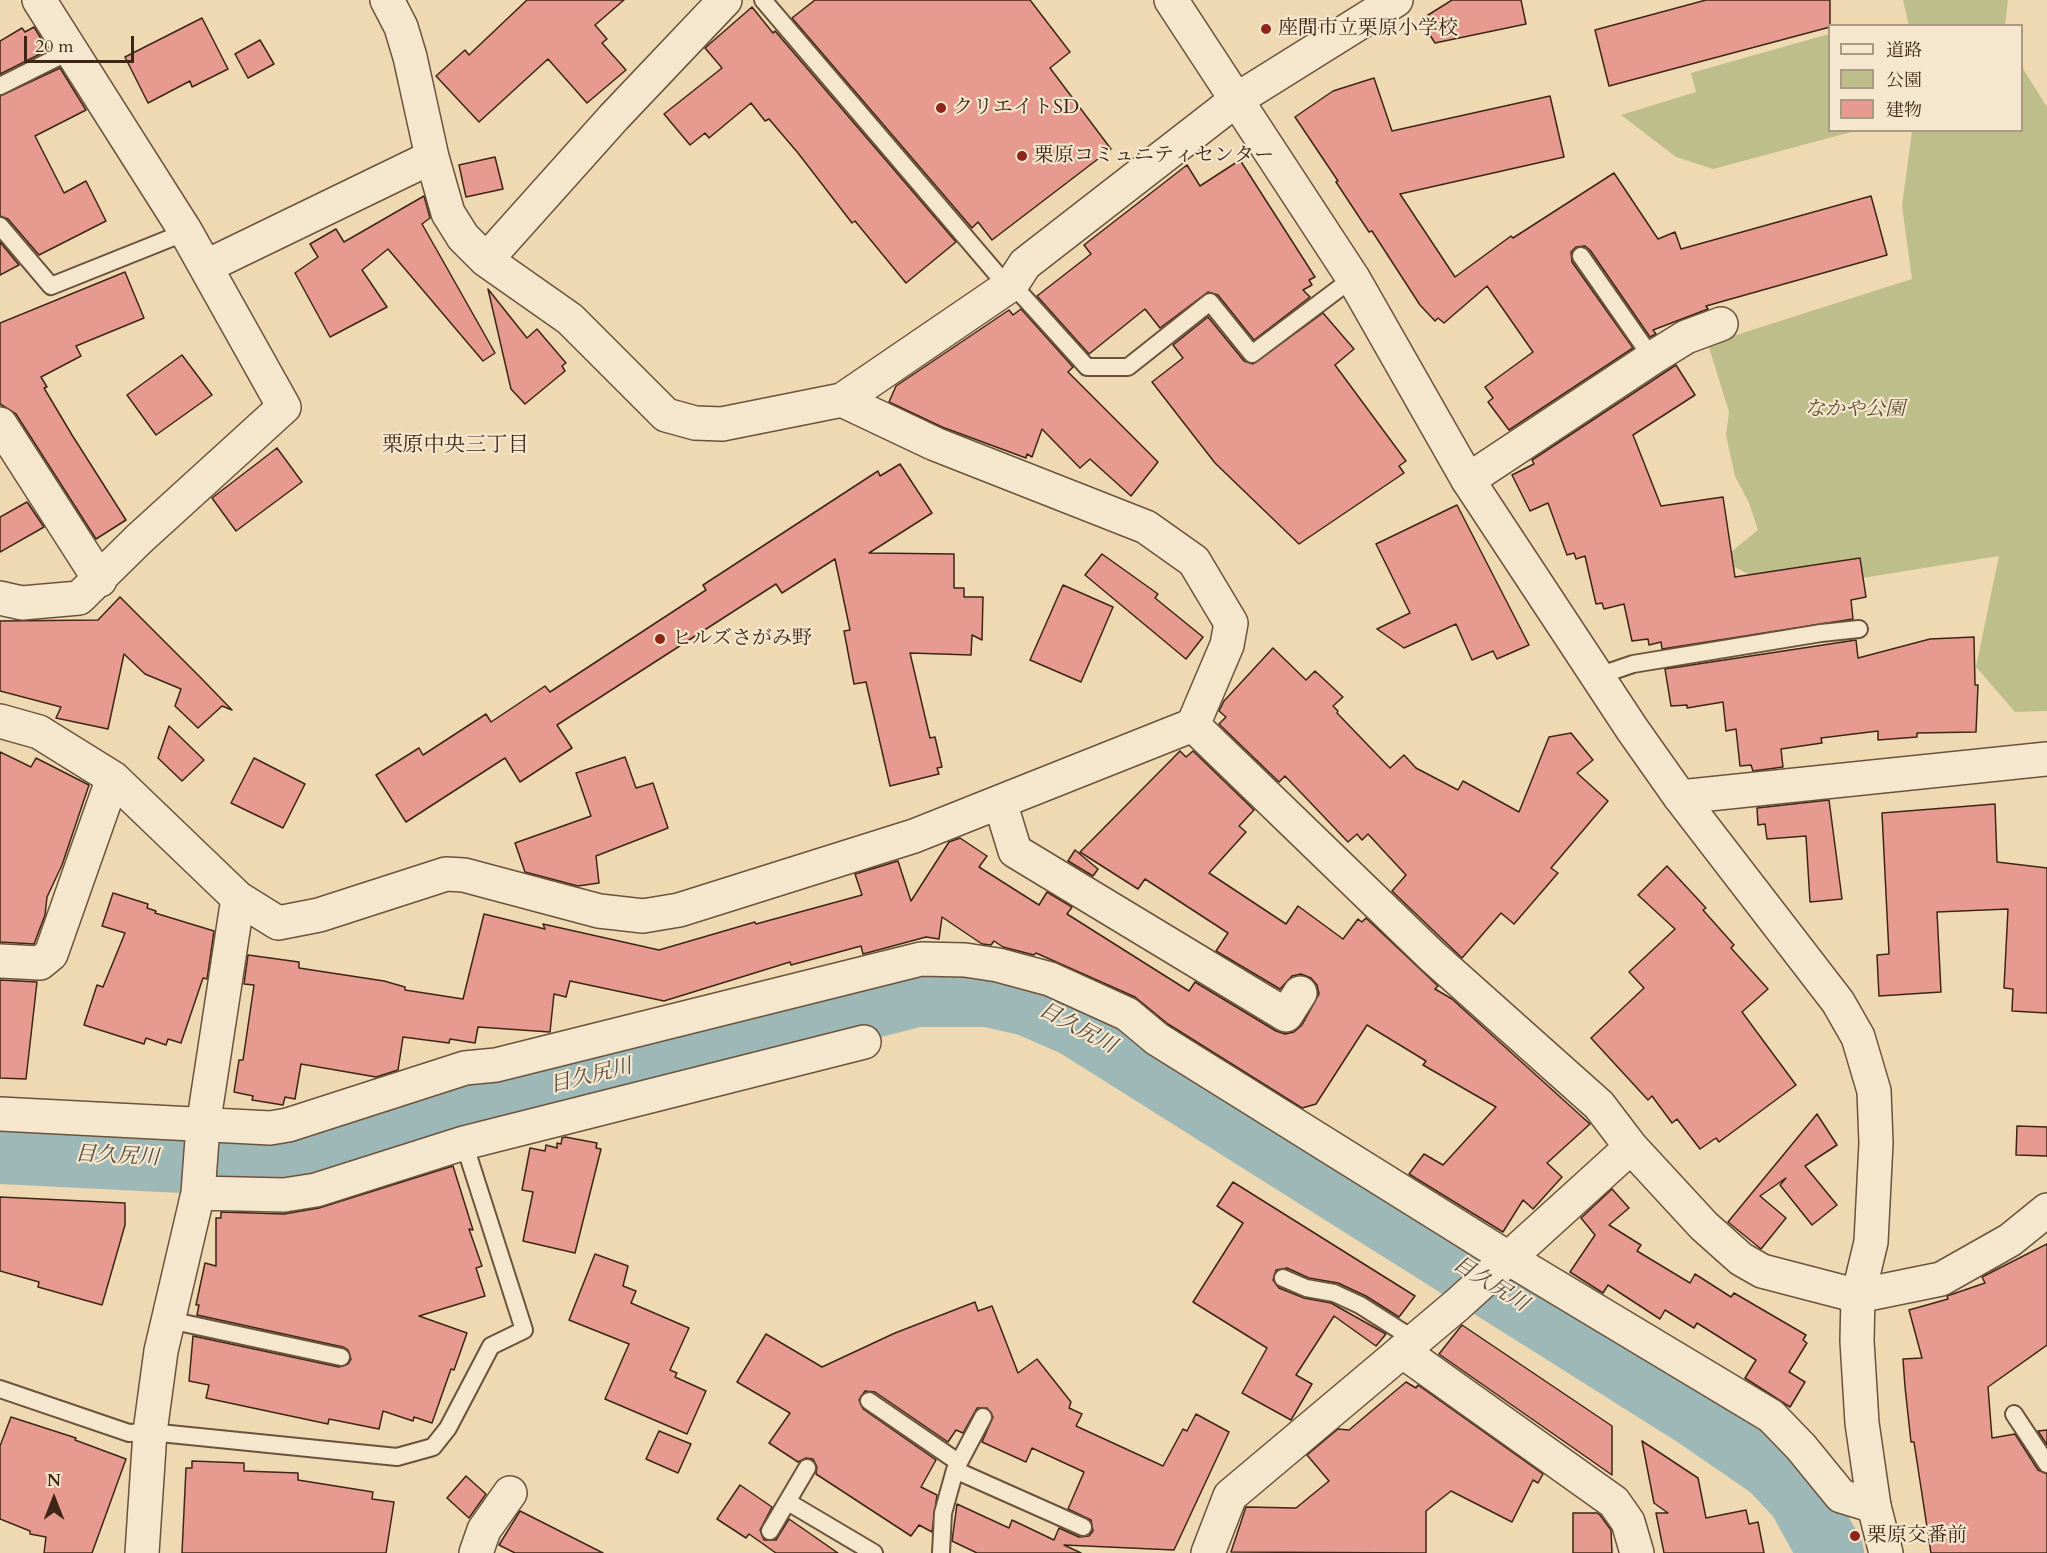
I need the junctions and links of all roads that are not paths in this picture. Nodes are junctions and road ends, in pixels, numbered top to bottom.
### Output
1 (39, 0) edge
2 (387, 0) edge
3 (725, 0) edge
4 (763, 0) edge
5 (1171, 0) edge
6 (1396, 0) edge
7 (72, 50) junction
8 (0, 86) edge
9 (1236, 100) junction
10 (432, 156) junction
11 (0, 226) edge
12 (186, 232) junction
13 (1581, 256) dead end
14 (486, 260) junction
15 (207, 266) junction
16 (1353, 278) junction
17 (1012, 284) junction
18 (1721, 324) dead end
19 (1652, 358) junction
20 (842, 400) junction
21 (0, 424) edge
22 (1468, 480) junction
23 (100, 580) junction
24 (0, 598) edge
25 (1859, 629) dead end
26 (1598, 676) junction
27 (0, 721) edge
28 (1193, 725) junction
29 (2047, 759) edge
30 (113, 778) junction
31 (1680, 797) junction
32 (999, 802) junction
33 (238, 898) junction
34 (0, 961) edge
35 (1300, 993) dead end
36 (864, 1042) dead end
37 (0, 1114) edge
38 (202, 1132) junction
39 (465, 1143) junction
40 (1631, 1147) junction
41 (198, 1188) junction
42 (2047, 1210) edge
43 (1505, 1261) junction
44 (1283, 1278) dead end
45 (1858, 1296) junction
46 (170, 1320) junction
47 (1408, 1345) junction
48 (340, 1357) dead end
49 (2, 1395) edge
50 (869, 1401) dead end
51 (2014, 1414) dead end
52 (983, 1417) dead end
53 (150, 1432) junction
54 (2047, 1464) edge
55 (957, 1466) junction
56 (807, 1468) dead end
57 (510, 1493) dead end
58 (788, 1502) junction
59 (1874, 1506) junction
60 (1083, 1527) dead end
61 (770, 1531) dead end
62 (141, 1553) edge
63 (476, 1553) edge
64 (874, 1553) edge
65 (941, 1553) edge
66 (1208, 1553) edge
67 (1637, 1553) edge
68 (1886, 1553) edge

1 - 7 street
2 - 10 street
3 - 14 street
4 - 17 lane
5 - 9 street
6 - 9 street
7 - 8 lane
7 - 12 street
9 - 16 street
9 - 17 street
10 - 14 street
10 - 15 street
11 - 12 lane
12 - 15 street
13 - 19 lane
14 - 20 street
15 - 23 street
16 - 17 lane
16 - 22 street
17 - 20 street
18 - 19 street
19 - 22 street
20 - 28 street
21 - 23 street
22 - 26 street
23 - 24 street
25 - 26 lane
26 - 31 street
27 - 30 street
28 - 32 street
28 - 40 street
29 - 31 street
30 - 33 street
30 - 34 street
31 - 45 street
32 - 33 street
32 - 35 street
33 - 38 street
36 - 39 street
37 - 38 street
38 - 41 street
38 - 43 street
39 - 41 street
39 - 53 lane
40 - 43 street
40 - 45 street
41 - 46 street
42 - 45 street
43 - 47 street
43 - 59 street
44 - 47 lane
45 - 59 street
46 - 48 lane
46 - 53 street
47 - 66 street
47 - 67 street
49 - 53 lane
50 - 55 lane
51 - 54 lane
52 - 55 lane
53 - 62 street
55 - 60 lane
55 - 65 lane
56 - 58 lane
57 - 63 street
58 - 61 lane
58 - 64 lane
59 - 68 street

